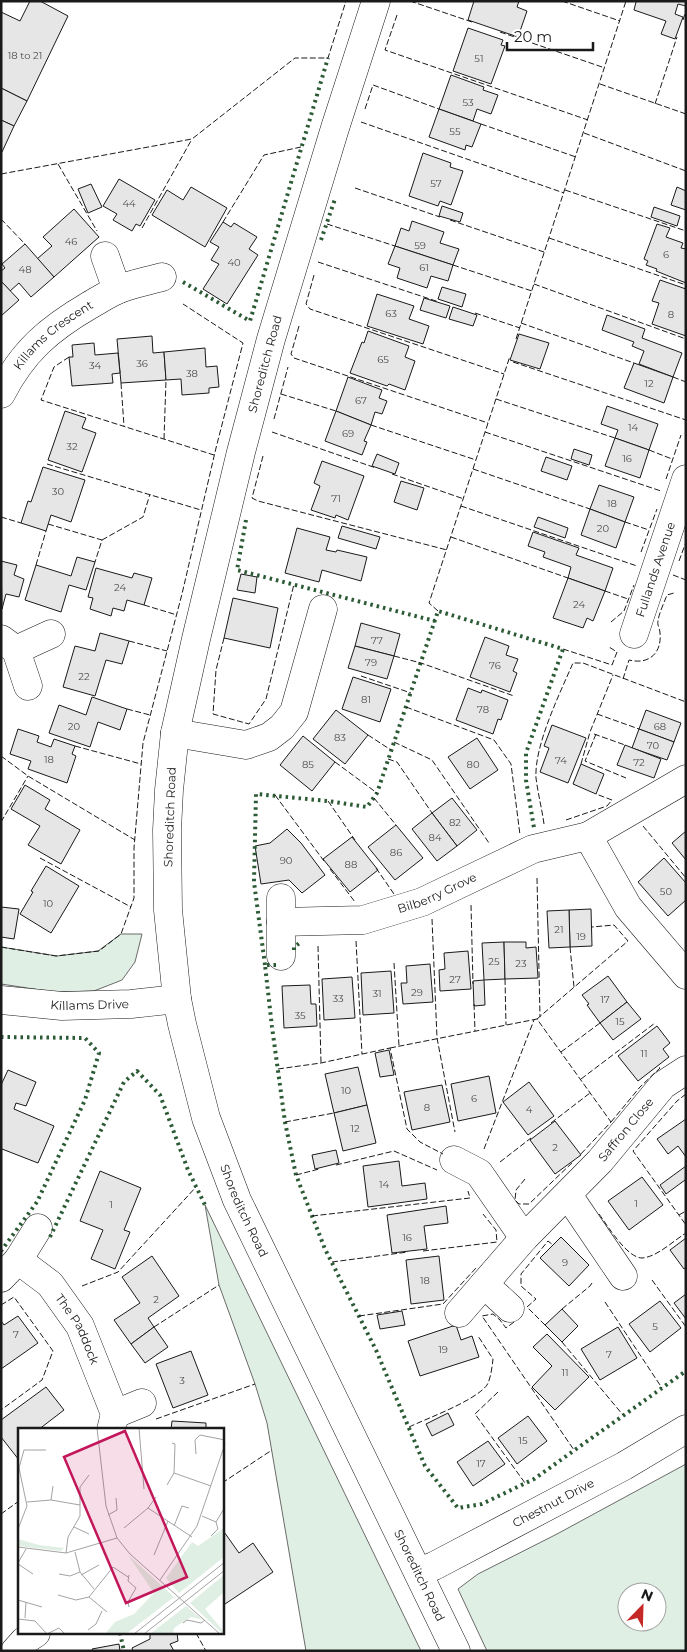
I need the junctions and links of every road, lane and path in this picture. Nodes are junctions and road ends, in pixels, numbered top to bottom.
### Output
1 (376, 1) edge
2 (105, 256) dead end
3 (162, 277) dead end
4 (117, 290) junction
5 (1, 394) edge
6 (686, 479) edge
7 (323, 609) dead end
8 (51, 634) dead end
9 (634, 634) dead end
10 (9, 644) edge
11 (28, 686) dead end
12 (175, 733) junction
13 (686, 780) edge
14 (588, 836) junction
15 (281, 956) dead end
16 (686, 975) edge
17 (177, 999) junction
18 (1, 1000) edge
19 (686, 1070) edge
20 (454, 1160) dead end
21 (568, 1195) junction
22 (38, 1228) dead end
23 (524, 1238) junction
24 (10, 1269) edge
25 (622, 1277) dead end
26 (484, 1284) junction
27 (510, 1308) dead end
28 (459, 1313) dead end
29 (142, 1403) dead end
30 (113, 1422) edge
31 (686, 1429) edge
32 (419, 1572) junction
33 (34, 1634) edge
34 (15, 1651) edge
35 (456, 1651) edge

1 - 12 street, Shoreditch Road
2 - 4 street
3 - 4 street, Killams Crescent
4 - 5 street, Killams Crescent
6 - 9 street, Fullands Avenue
7 - 12 street
8 - 10 street
10 - 11 street
12 - 17 street, Shoreditch Road
13 - 14 street, Bilberry Grove
14 - 15 street, Bilberry Grove
14 - 16 street
17 - 18 street, Killams Drive
17 - 32 street, Shoreditch Road
19 - 21 street, Saffron Close
20 - 23 street
21 - 23 street, Saffron Close
21 - 25 street
22 - 24 street, The Paddock
23 - 26 street, Saffron Close
24 - 30 street, The Paddock
26 - 27 street
26 - 28 street, Saffron Close
29 - 30 street, The Paddock
31 - 32 street, Chestnut Drive
32 - 35 street, Shoreditch Road
33 - 34 street

